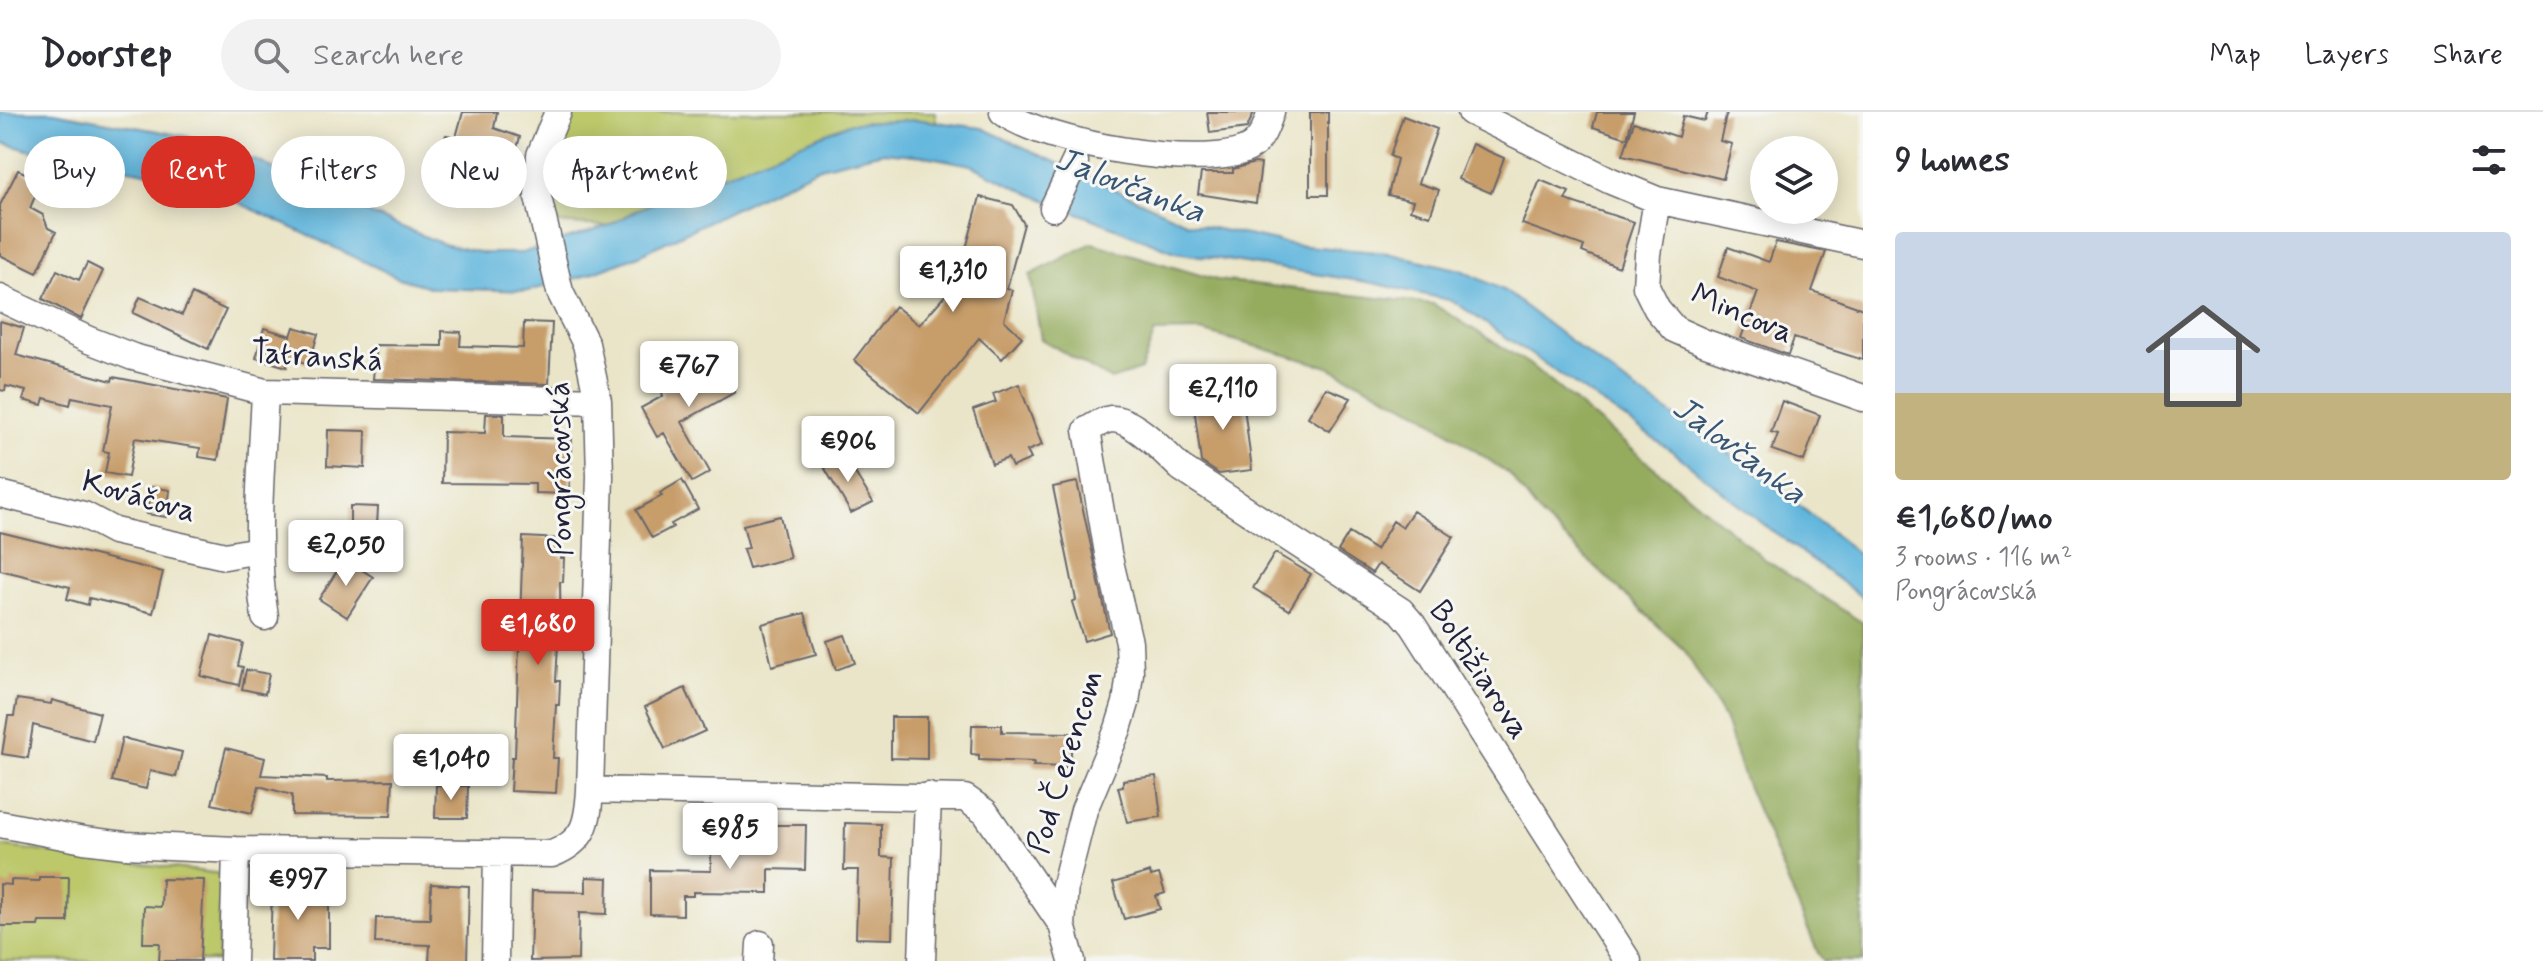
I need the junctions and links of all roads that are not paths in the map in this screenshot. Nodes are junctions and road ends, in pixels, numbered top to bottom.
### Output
1 (558, 112) edge
2 (1003, 112) edge
3 (1271, 112) edge
4 (1471, 112) edge
5 (1075, 162) dead end
6 (1657, 200) junction
7 (1053, 208) dead end
8 (1863, 244) edge
9 (0, 298) edge
10 (265, 392) junction
11 (1863, 398) edge
12 (598, 401) junction
13 (1087, 430) joint
14 (0, 494) edge
15 (259, 550) junction
16 (265, 617) dead end
17 (590, 790) junction
18 (928, 796) junction
19 (0, 824) edge
20 (236, 850) junction
21 (497, 854) junction
22 (1062, 925) junction
23 (233, 961) edge
24 (495, 961) edge
25 (922, 961) edge
26 (1072, 961) edge
27 (1628, 961) edge

1 - 12 street, Pongrácovská
2 - 3 street
4 - 6 street
5 - 7 street
6 - 8 street
6 - 11 street, Mincova
9 - 10 street, Tatranská
10 - 12 street, Tatranská
10 - 15 street
12 - 17 street, Pongrácovská
13 - 22 street, Pod Čerencom
13 - 27 street, Boltižiarova
14 - 15 street, Kováčova
15 - 16 street
17 - 18 street, Pod Čerencom
17 - 21 street, Pongrácovská
18 - 22 street, Pod Čerencom
18 - 25 street
19 - 20 street, Pongrácovská
20 - 21 street, Pongrácovská
20 - 23 street
21 - 24 street
22 - 26 street, Pod Čerencom

